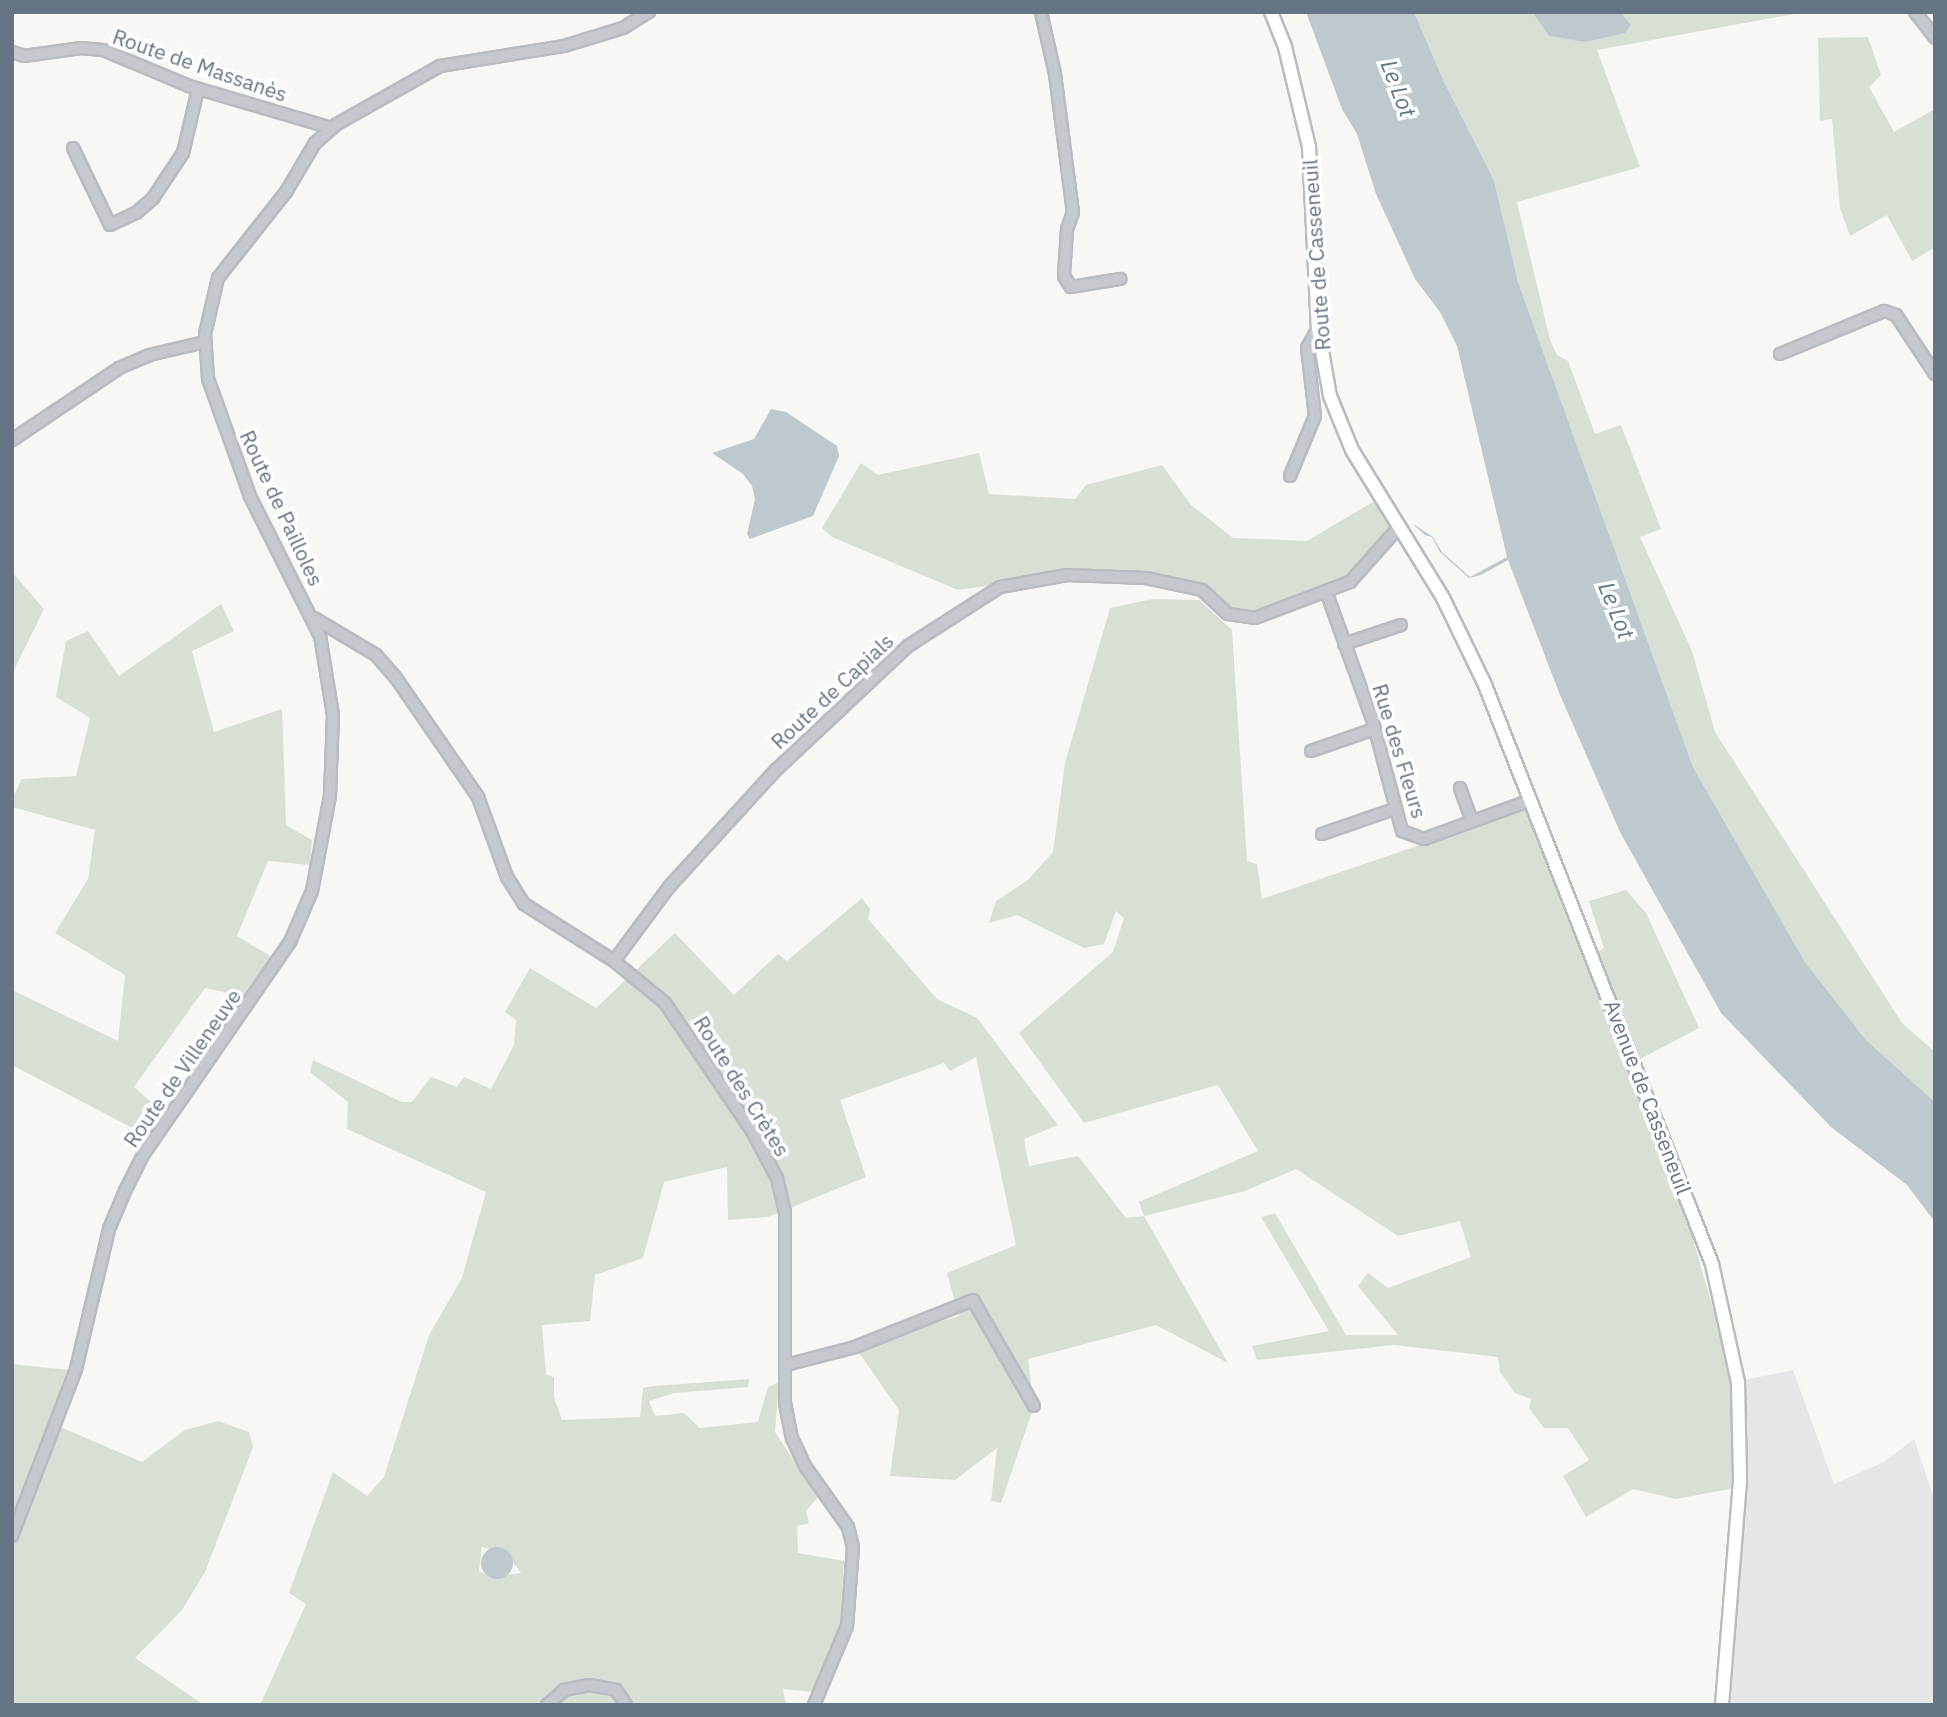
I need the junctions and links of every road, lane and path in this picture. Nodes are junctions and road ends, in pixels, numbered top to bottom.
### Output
1 (649, 12) edge
2 (1041, 12) edge
3 (1271, 12) edge
4 (1915, 12) edge
5 (1935, 38) edge
6 (12, 52) edge
7 (198, 89) junction
8 (332, 128) junction
9 (73, 148) dead end
10 (1120, 279) dead end
11 (1318, 328) junction
12 (205, 342) junction
13 (1780, 354) dead end
14 (1935, 374) edge
15 (12, 440) edge
16 (1290, 476) dead end
17 (1399, 527) junction
18 (1326, 594) junction
19 (313, 618) junction
20 (1401, 625) dead end
21 (1344, 643) junction
22 (1374, 729) junction
23 (1311, 751) dead end
24 (1460, 788) dead end
25 (1531, 800) junction
26 (1394, 809) junction
27 (1472, 821) junction
28 (1322, 834) dead end
29 (614, 961) junction
30 (786, 1365) junction
31 (1034, 1406) dead end
32 (12, 1536) edge
33 (547, 1705) edge
34 (626, 1705) edge
35 (814, 1705) edge
36 (1722, 1705) edge

1 - 8 street, Route de Pailloles
2 - 10 street
3 - 11 main road, Route de Casseneuil
4 - 5 street
6 - 7 street, Route de Massanès
7 - 8 street, Route de Massanès
7 - 9 street
8 - 12 street, Route de Pailloles
11 - 16 street
11 - 17 main road, Route de Casseneuil
12 - 15 street
12 - 19 street, Route de Pailloles
13 - 14 street
17 - 18 street, Route de Capials
17 - 25 main road, Avenue de Casseneuil
18 - 21 street, Rue des Fleurs
18 - 29 street, Route de Capials
19 - 29 street, Route des Crètes
19 - 32 street, Route de Villeneuve
20 - 21 street
21 - 22 street, Rue des Fleurs
22 - 23 street
22 - 26 street, Rue des Fleurs
24 - 27 street
25 - 27 street, Rue des Fleurs
25 - 36 main road, Avenue de Casseneuil
26 - 27 street, Rue des Fleurs
26 - 28 street
29 - 30 street, Route des Crètes
30 - 31 street
30 - 35 street, Route des Crètes
33 - 34 street

